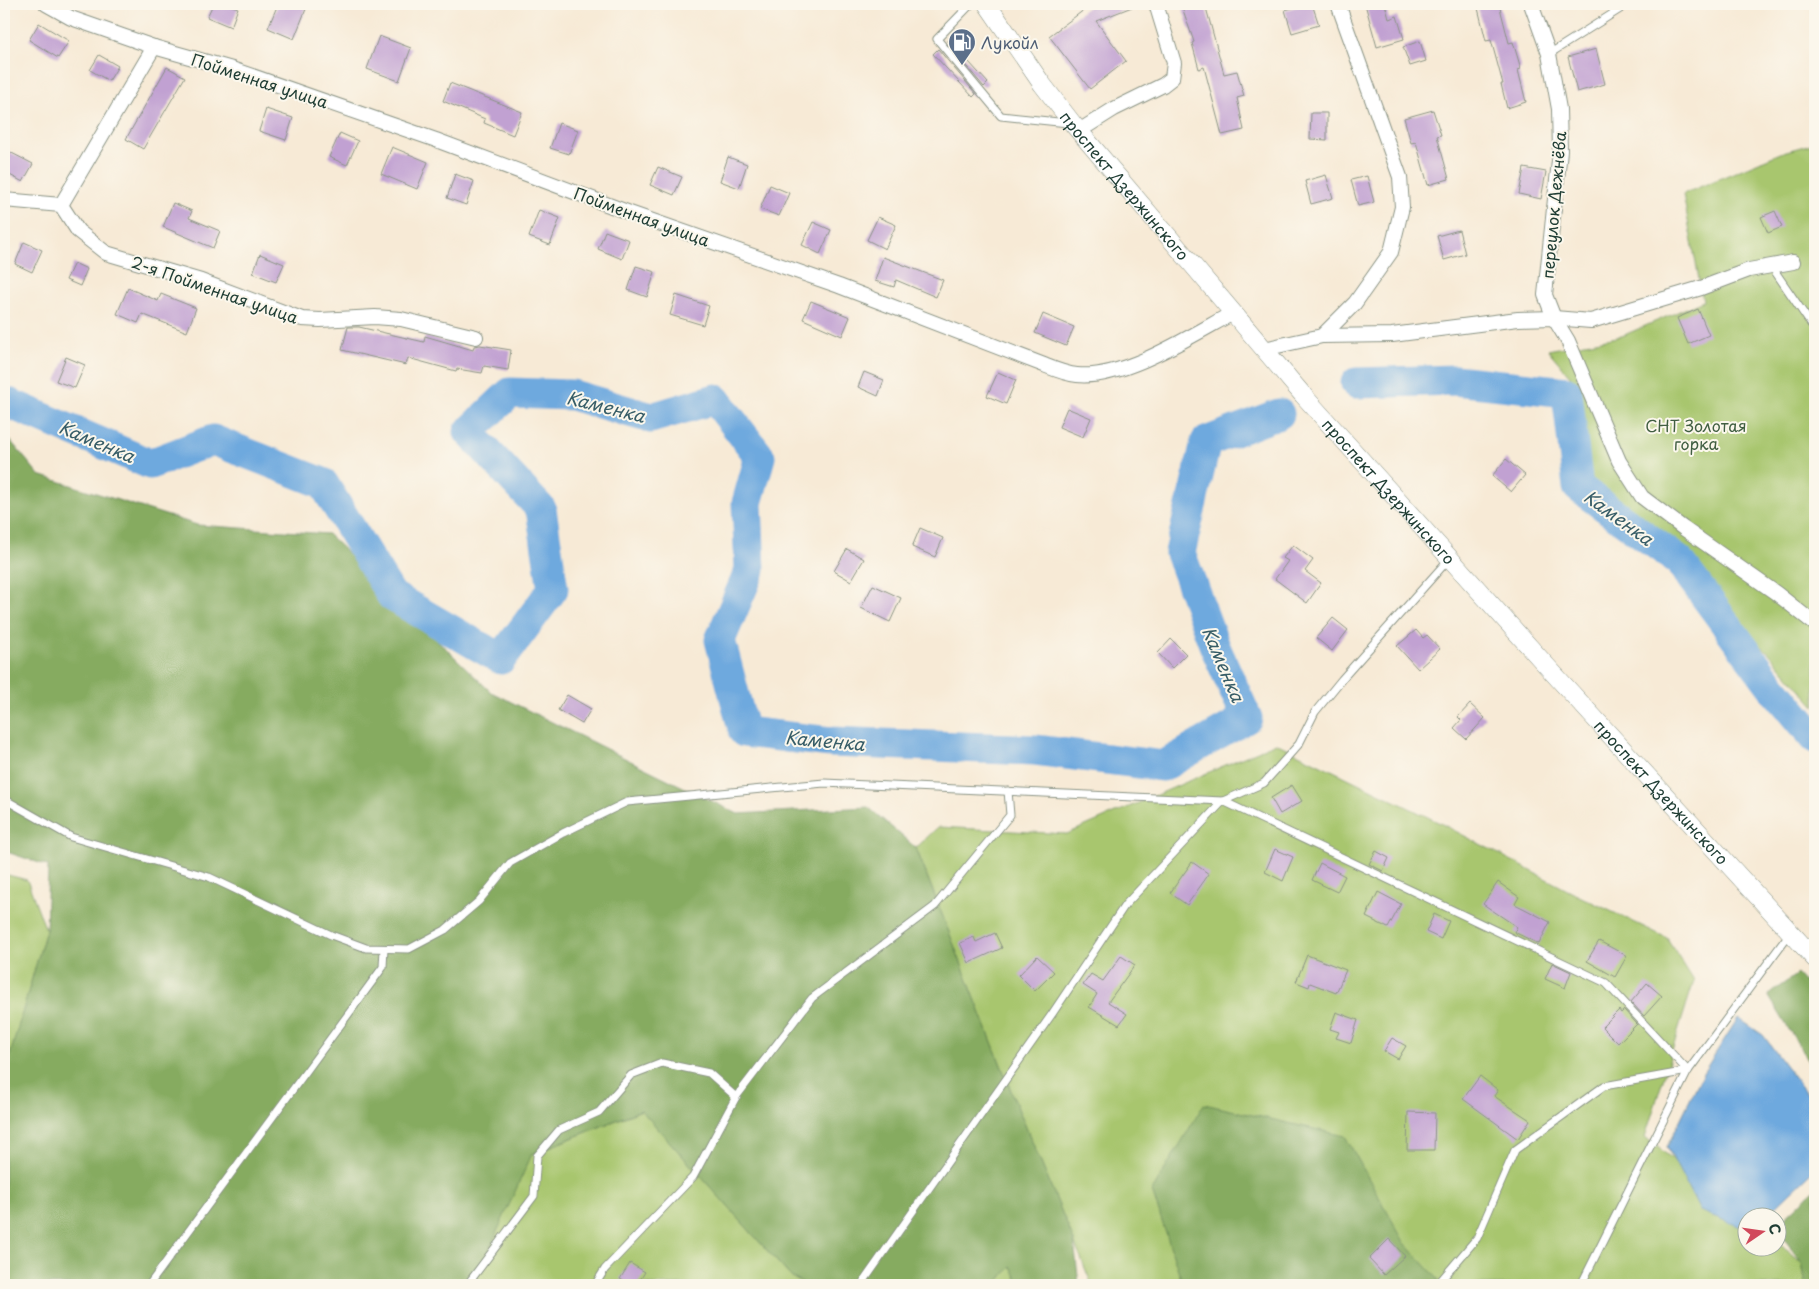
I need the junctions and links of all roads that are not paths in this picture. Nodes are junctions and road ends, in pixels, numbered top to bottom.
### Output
1 (46, 4) edge
2 (971, 4) edge
3 (987, 4) edge
4 (1156, 4) edge
5 (1338, 4) edge
6 (1531, 4) edge
7 (1628, 4) edge
8 (154, 47) junction
9 (1549, 54) junction
10 (1076, 127) junction
11 (4, 200) edge
12 (61, 205) junction
13 (1793, 262) dead end
14 (1772, 266) junction
15 (1233, 313) junction
16 (1554, 318) junction
17 (1815, 330) edge
18 (1322, 336) junction
19 (476, 337) dead end
20 (1264, 349) junction
21 (1450, 558) junction
22 (1815, 624) edge
23 (1008, 791) junction
24 (4, 799) edge
25 (1223, 801) junction
26 (1790, 932) junction
27 (384, 949) junction
28 (1815, 959) edge
29 (1688, 1071) junction
30 (736, 1097) junction
31 (149, 1285) edge
32 (467, 1285) edge
33 (595, 1285) edge
34 (861, 1285) edge
35 (1437, 1285) edge
36 (1581, 1285) edge

1 - 8 street, Пойменная улица
2 - 10 lane
3 - 10 street, проспект Дзержинского
4 - 10 street
5 - 18 street
6 - 9 street, переулок Дежнёва
7 - 9 lane
8 - 12 street
8 - 15 street, Пойменная улица
9 - 16 street, переулок Дежнёва
10 - 15 street, проспект Дзержинского
11 - 12 street
12 - 19 street, 2-я Пойменная улица
13 - 14 street
14 - 16 street
14 - 17 lane
15 - 20 street, проспект Дзержинского
16 - 18 street
16 - 22 street, переулок Дежнёва
18 - 20 street
20 - 21 street, проспект Дзержинского
21 - 25 lane
21 - 26 street, проспект Дзержинского
23 - 25 lane
23 - 27 lane
23 - 30 lane
24 - 27 lane
25 - 29 lane
25 - 34 lane
26 - 28 street, проспект Дзержинского
26 - 29 lane
27 - 31 lane
29 - 35 lane
29 - 36 lane
30 - 32 lane
30 - 33 lane

